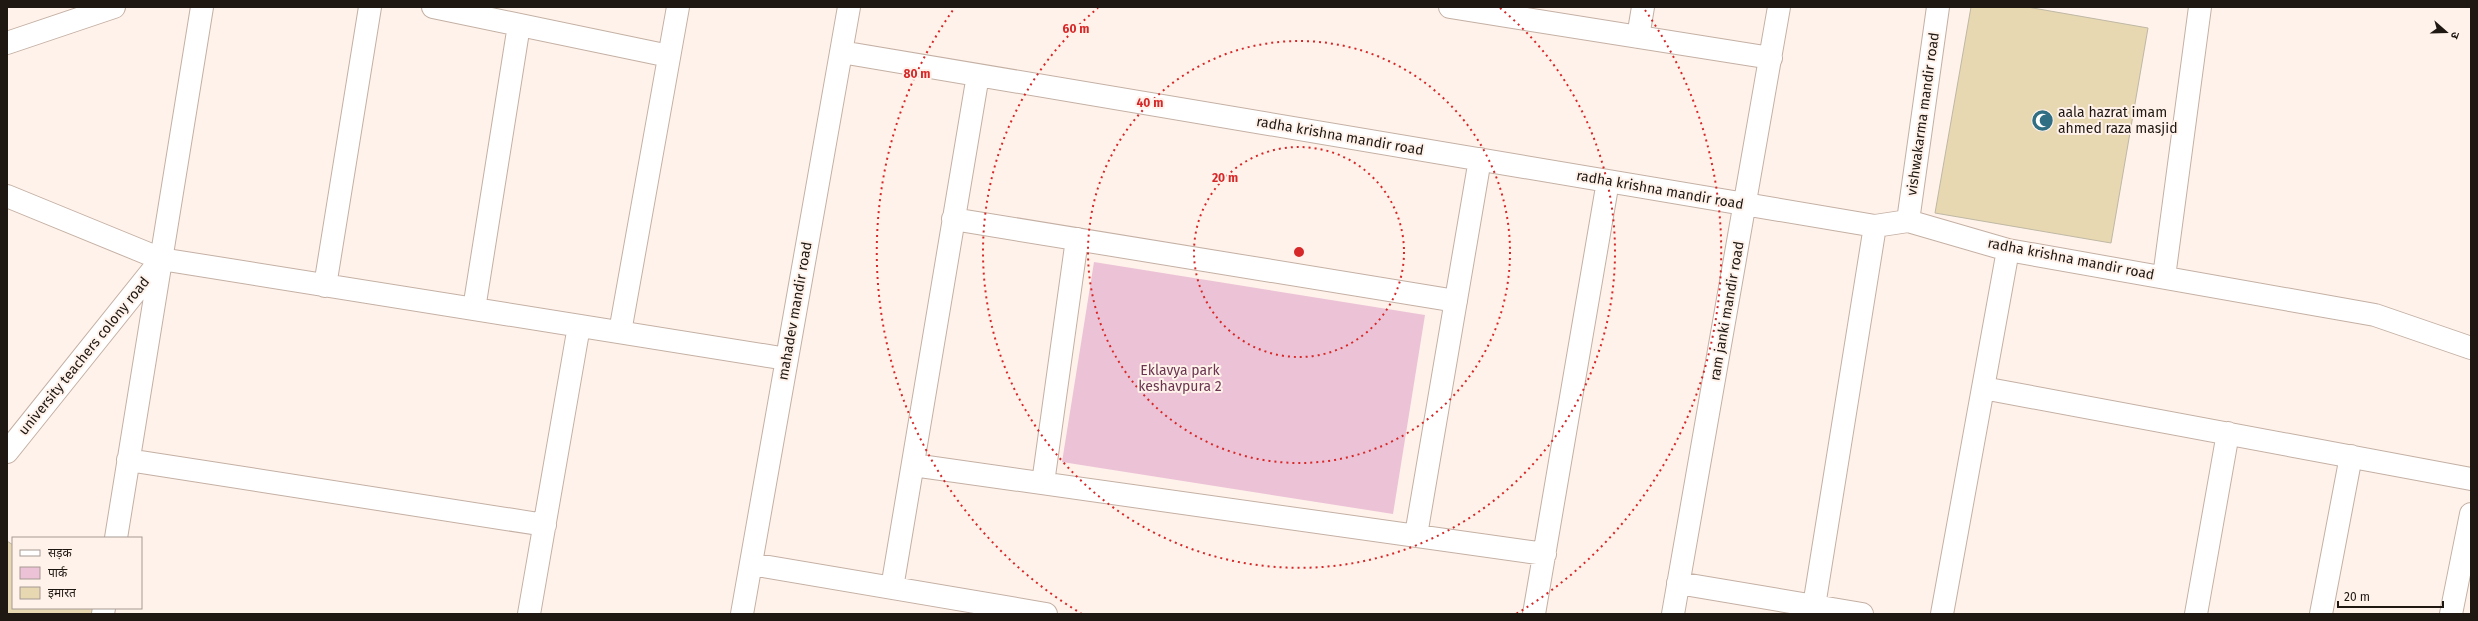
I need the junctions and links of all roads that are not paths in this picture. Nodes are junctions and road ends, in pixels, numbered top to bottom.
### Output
1 (114, 7) edge
2 (202, 7) edge
3 (370, 7) edge
4 (433, 7) edge
5 (678, 7) edge
6 (849, 7) edge
7 (1450, 7) edge
8 (1643, 7) edge
9 (1779, 7) edge
10 (1938, 7) edge
11 (2200, 7) edge
12 (1505, 11) edge
13 (519, 25) junction
14 (1638, 37) junction
15 (7, 43) edge
16 (841, 52) junction
17 (669, 56) junction
18 (1770, 58) junction
19 (978, 75) junction
20 (1480, 160) junction
21 (1608, 181) junction
22 (7, 196) edge
23 (1746, 205) junction
24 (953, 219) junction
25 (1908, 221) junction
26 (1875, 226) junction
27 (1077, 239) junction
28 (2008, 250) junction
29 (161, 260) junction
30 (2164, 277) junction
31 (325, 286) junction
32 (1456, 301) junction
33 (474, 309) junction
34 (579, 326) junction
35 (620, 332) junction
36 (2471, 348) edge
37 (787, 359) junction
38 (1983, 388) junction
39 (2228, 433) junction
40 (7, 452) edge
41 (2351, 456) junction
42 (128, 460) junction
43 (913, 465) junction
44 (2471, 479) edge
45 (1043, 483) junction
46 (2471, 514) edge
47 (545, 525) junction
48 (1416, 535) junction
49 (116, 537) edge
50 (1545, 554) junction
51 (751, 564) junction
52 (1678, 583) junction
53 (892, 588) junction
54 (1814, 606) junction
55 (1005, 611) edge
56 (529, 614) edge
57 (742, 614) edge
58 (1046, 614) edge
59 (1534, 614) edge
60 (1673, 614) edge
61 (1862, 614) edge
62 (1942, 614) edge
63 (2196, 614) edge
64 (2321, 614) edge
65 (2450, 614) edge

1 - 15 street
2 - 29 street
3 - 31 street
4 - 13 street
5 - 17 street
6 - 16 street, mahadev mandir road
7 - 12 street
8 - 14 street
9 - 18 street, ram janki mandir road
10 - 25 street, vishwakarma mandir road
11 - 30 street
12 - 14 street
13 - 17 street
13 - 33 street
14 - 18 street
16 - 19 street, radha krishna mandir road
16 - 37 street, mahadev mandir road
17 - 35 street
18 - 23 street, ram janki mandir road
19 - 20 street, radha krishna mandir road
19 - 24 street
20 - 21 street, radha krishna mandir road
20 - 32 street
21 - 23 street, radha krishna mandir road
21 - 50 street
22 - 29 street
23 - 26 street, radha krishna mandir road
23 - 52 street, ram janki mandir road
24 - 27 street
24 - 43 street
25 - 26 street, radha krishna mandir road
25 - 28 street, radha krishna mandir road
26 - 54 street
27 - 32 street
27 - 45 street
28 - 30 street, radha krishna mandir road
28 - 38 street
29 - 31 street
29 - 40 street, university teachers colony road
29 - 42 street
30 - 36 street, radha krishna mandir road
31 - 33 street
32 - 48 street
33 - 34 street
34 - 35 street
34 - 47 street
35 - 37 street
37 - 51 street, mahadev mandir road
38 - 39 street
38 - 62 street
39 - 41 street
39 - 63 street
41 - 44 street
41 - 64 street
42 - 47 street
42 - 49 street
43 - 45 street
43 - 53 street
45 - 48 street
46 - 65 street
47 - 56 street
48 - 50 street
50 - 59 street
51 - 53 street
51 - 57 street, mahadev mandir road
52 - 54 street
52 - 60 street, ram janki mandir road
53 - 55 street
54 - 61 street
55 - 58 street

